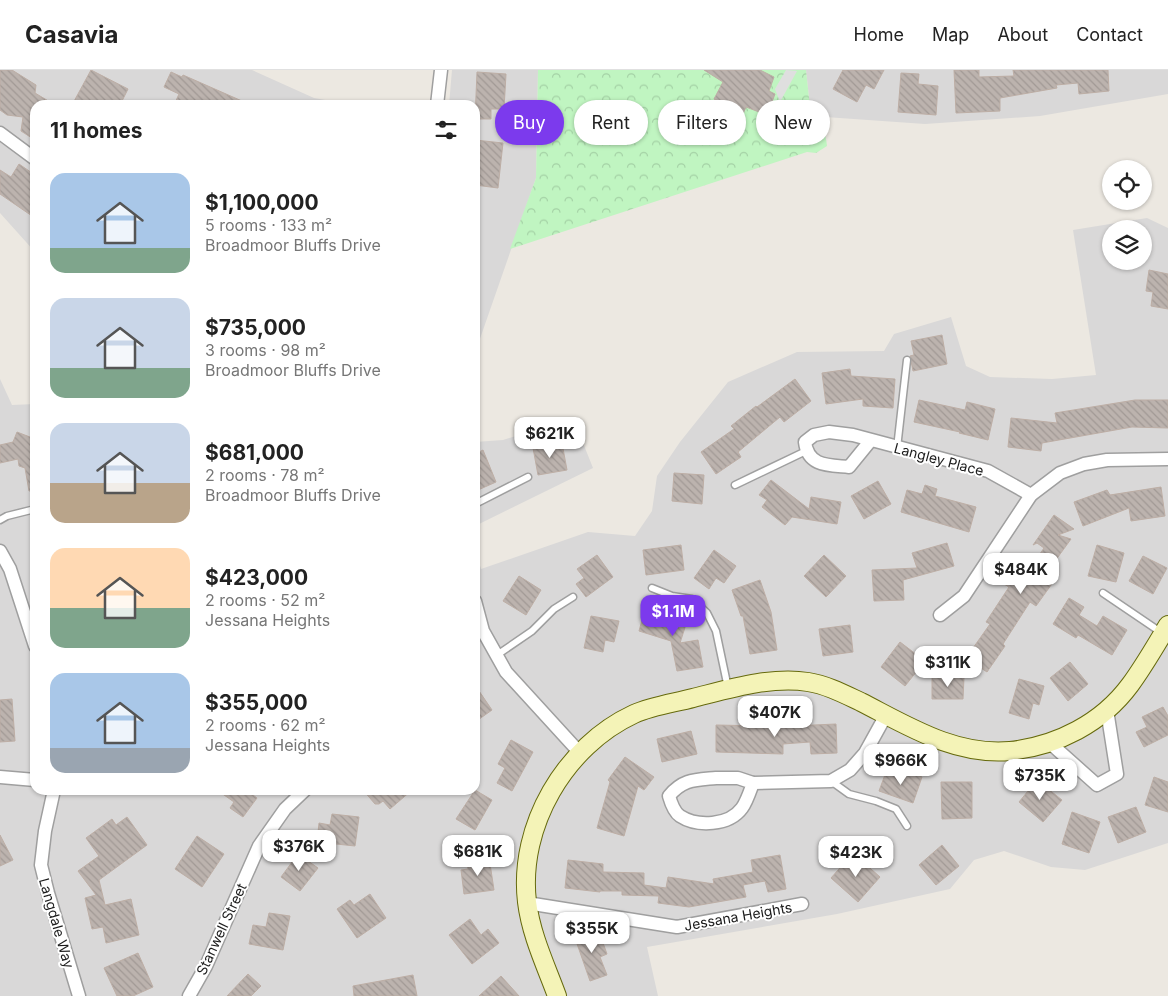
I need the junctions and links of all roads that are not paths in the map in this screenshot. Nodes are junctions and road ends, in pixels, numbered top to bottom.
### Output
1 (441, 70) edge
2 (438, 100) edge
3 (0, 133) edge
4 (30, 155) edge
5 (907, 360) dead end
6 (871, 440) junction
7 (897, 448) junction
8 (806, 450) junction
9 (1168, 459) edge
10 (528, 477) dead end
11 (734, 486) dead end
12 (1031, 495) junction
13 (480, 501) edge
14 (30, 509) edge
15 (0, 520) edge
16 (0, 551) edge
17 (652, 588) dead end
18 (1103, 594) dead end
19 (574, 597) dead end
20 (940, 615) dead end
21 (1165, 629) edge
22 (30, 631) edge
23 (480, 635) edge
24 (497, 655) junction
25 (728, 690) junction
26 (1107, 710) junction
27 (886, 715) junction
28 (1050, 743) junction
29 (580, 753) junction
30 (0, 777) edge
31 (30, 780) edge
32 (831, 781) junction
33 (753, 783) junction
34 (53, 795) edge
35 (300, 795) edge
36 (907, 826) dead end
37 (527, 903) junction
38 (802, 904) dead end
39 (78, 996) edge
40 (189, 996) edge
41 (557, 996) edge

1 - 2 street
3 - 4 street
5 - 7 lane
6 - 7 street, Langley Place
6 - 8 street, Langley Place
6 - 8 street
7 - 12 street, Langley Place
8 - 11 lane
9 - 12 street
10 - 13 lane
12 - 20 street
14 - 15 lane
16 - 22 street
17 - 25 lane
18 - 21 lane
19 - 24 lane
21 - 26 street
23 - 24 street
24 - 29 street
25 - 27 street
25 - 29 street
26 - 28 street
26 - 28 street
27 - 28 street
27 - 32 street
29 - 37 street
30 - 31 street
32 - 33 street
32 - 36 lane
33 - 33 street
34 - 39 street, Langdale Way
35 - 40 street, Stanwell Street
37 - 38 street, Jessana Heights
37 - 41 street

